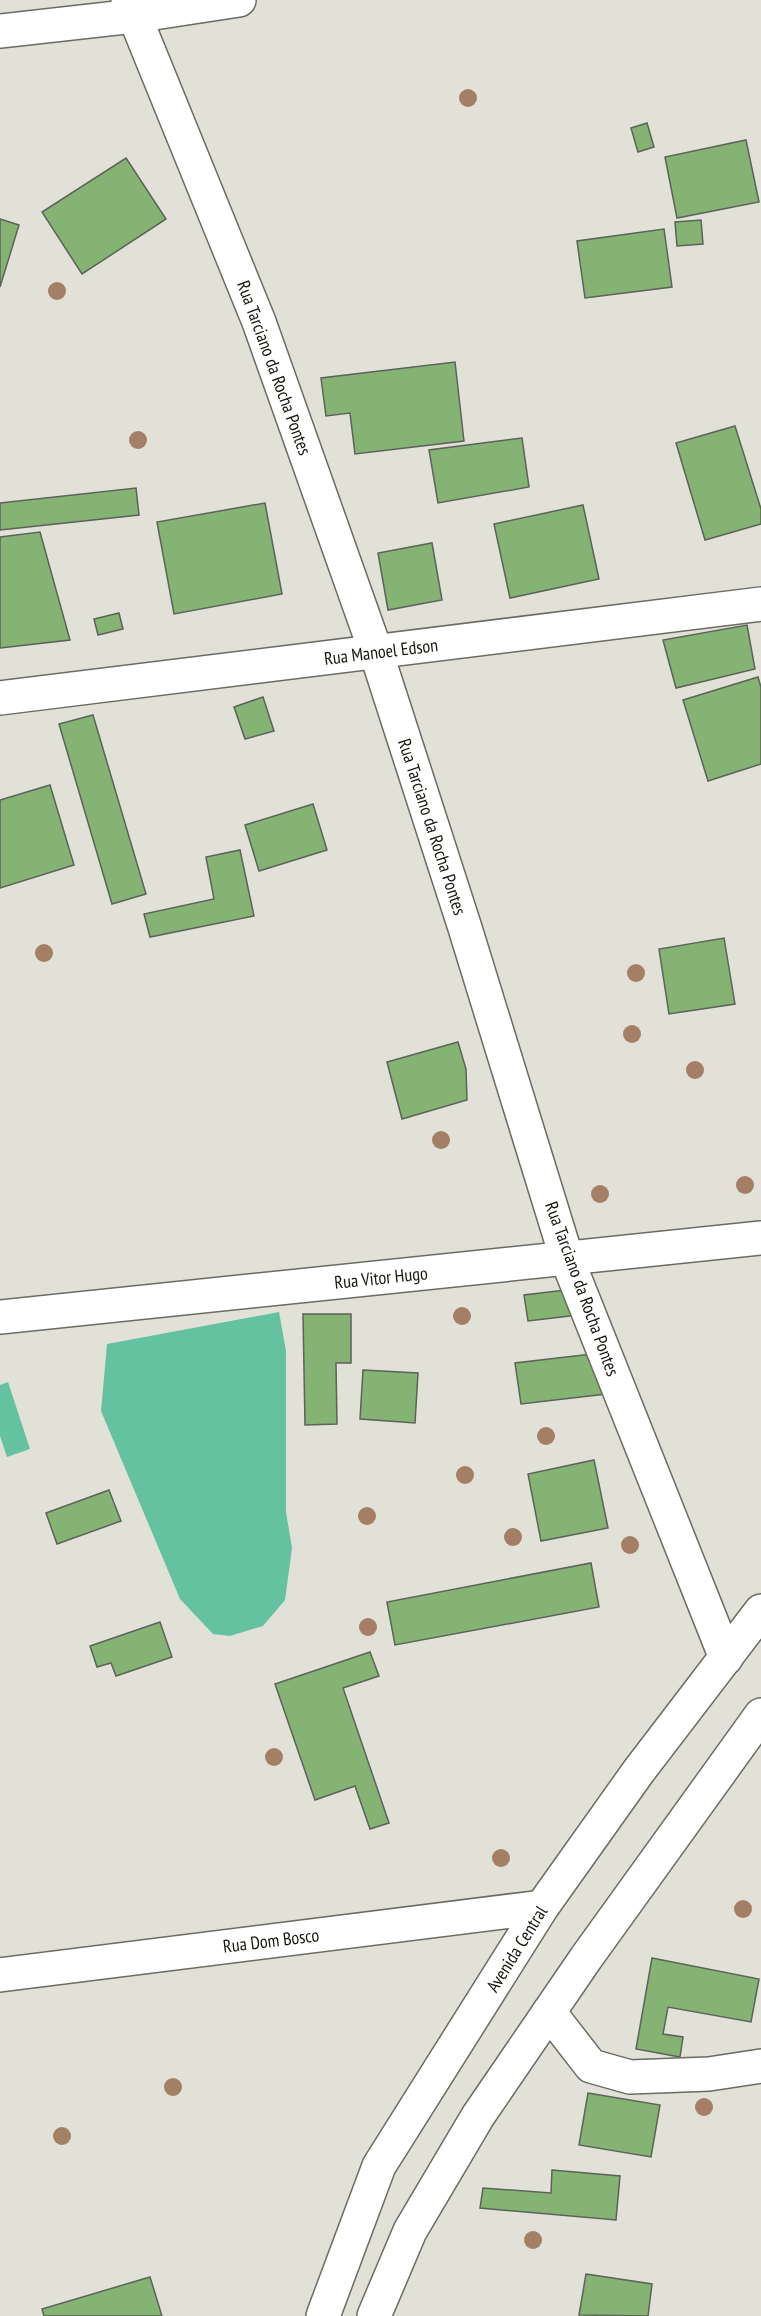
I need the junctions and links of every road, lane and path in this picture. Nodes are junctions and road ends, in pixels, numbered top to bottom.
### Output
1 (239, 0) edge
2 (131, 8) edge
3 (0, 31) edge
4 (761, 604) edge
5 (376, 652) junction
6 (0, 698) edge
7 (761, 1238) edge
8 (567, 1259) junction
9 (0, 1317) edge
10 (761, 1611) edge
11 (726, 1658) junction
12 (761, 1715) edge
13 (542, 1907) junction
14 (0, 1975) edge
15 (549, 2012) junction
16 (761, 2066) edge
17 (323, 2316) edge
18 (374, 2316) edge

1 - 2 street
2 - 3 street
2 - 5 street, Rua Tarciano da Rocha Pontes
4 - 5 street, Rua Manoel Edson
5 - 6 street, Rua Manoel Edson
5 - 8 street, Rua Tarciano da Rocha Pontes
7 - 8 street, Rua Vitor Hugo
8 - 9 street, Rua Vitor Hugo
8 - 11 street, Rua Tarciano da Rocha Pontes
10 - 11 street, Avenida Central
11 - 13 street, Avenida Central
12 - 15 street
13 - 14 street, Rua Dom Bosco
13 - 17 street, Avenida Central
15 - 16 street
15 - 18 street

